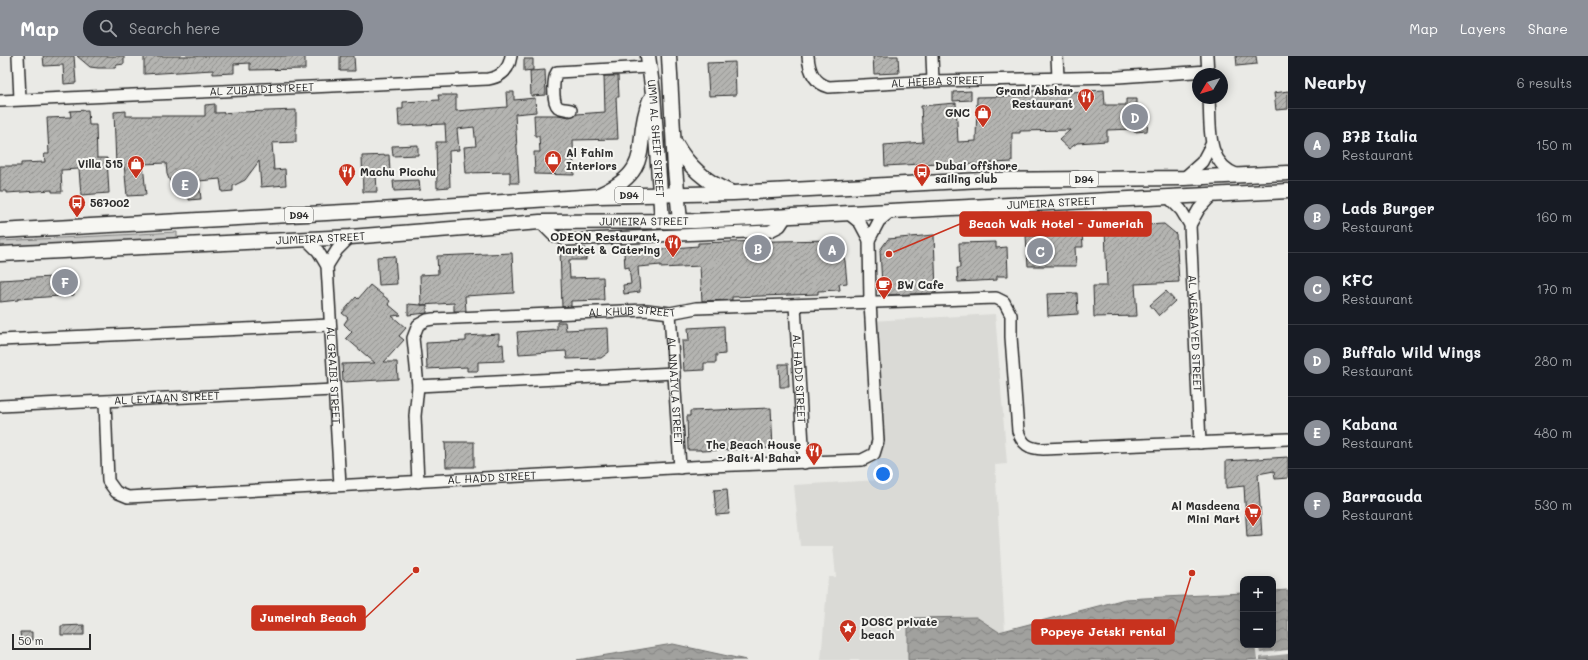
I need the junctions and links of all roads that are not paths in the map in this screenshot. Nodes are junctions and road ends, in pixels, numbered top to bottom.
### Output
1 (18, 56) edge
2 (511, 56) edge
3 (669, 56) edge
4 (808, 56) edge
5 (932, 56) edge
6 (1057, 56) edge
7 (1207, 56) edge
8 (648, 62) edge
9 (1208, 68) edge
10 (1192, 73) edge
11 (1058, 78) junction
12 (933, 81) junction
13 (653, 93) junction
14 (20, 99) junction
15 (0, 100) edge
16 (1210, 104) edge
17 (571, 110) dead end
18 (674, 143) junction
19 (1211, 145) junction
20 (1288, 173) edge
21 (1238, 175) junction
22 (1184, 178) junction
23 (1288, 191) edge
24 (733, 193) junction
25 (659, 194) junction
26 (677, 194) junction
27 (598, 196) junction
28 (1211, 196) junction
29 (1169, 198) junction
30 (890, 212) junction
31 (849, 214) junction
32 (786, 217) junction
33 (662, 221) junction
34 (680, 221) junction
35 (540, 222) junction
36 (1190, 225) junction
37 (0, 231) edge
38 (350, 237) junction
39 (306, 239) junction
40 (869, 240) junction
41 (0, 254) edge
42 (327, 266) junction
43 (870, 302) junction
44 (795, 305) junction
45 (670, 313) junction
46 (330, 325) junction
47 (0, 340) edge
48 (674, 373) junction
49 (418, 386) junction
50 (334, 390) junction
51 (105, 402) junction
52 (0, 406) edge
53 (1288, 439) edge
54 (1200, 443) junction
55 (804, 463) junction
56 (680, 468) junction
57 (418, 482) junction
58 (340, 485) junction

1 - 14 street
2 - 14 street, AL ZUBAIDI STREET
3 - 18 main road, UMM AL SHEIF STREET
4 - 12 street, AL HEEBA STREET
5 - 12 street
6 - 11 street
7 - 9 street
8 - 13 main road, UMM AL SHEIF STREET
8 - 17 street
10 - 11 street, AL HEEBA STREET
11 - 12 street, AL HEEBA STREET
13 - 25 main road, UMM AL SHEIF STREET
13 - 27 main road
14 - 15 street, AL ZUBAIDI STREET
16 - 19 street
18 - 24 main road
18 - 26 main road, UMM AL SHEIF STREET
19 - 21 street
19 - 22 street
20 - 21 main road, JUMEIRA STREET / D94
21 - 22 main road, JUMEIRA STREET / D94
22 - 24 main road, JUMEIRA STREET / D94
23 - 28 main road, JUMEIRA STREET / D94
24 - 26 main road, JUMEIRA STREET / D94
25 - 26 main road, JUMEIRA STREET / D94
25 - 27 main road, JUMEIRA STREET / D94
25 - 33 main road, UMM AL SHEIF STREET
26 - 34 main road, UMM AL SHEIF STREET
27 - 37 main road, JUMEIRA STREET / D94
28 - 29 main road, JUMEIRA STREET / D94
28 - 36 street
29 - 30 main road, JUMEIRA STREET / D94
29 - 36 street
30 - 31 main road, JUMEIRA STREET / D94
30 - 40 street
31 - 32 main road, JUMEIRA STREET / D94
31 - 40 street
32 - 34 main road, JUMEIRA STREET / D94
32 - 35 street
33 - 34 main road, JUMEIRA STREET / D94
33 - 35 main road, JUMEIRA STREET / D94
35 - 38 main road, JUMEIRA STREET / D94
36 - 54 street, AL WESAAYED STREET
38 - 39 main road, JUMEIRA STREET / D94
38 - 42 street
39 - 41 main road, JUMEIRA STREET / D94
39 - 42 street, AL GRAIBI STREET
40 - 43 street
42 - 46 street, AL GRAIBI STREET
43 - 44 street, AL KHUB STREET
43 - 54 street, AL KHUB STREET
43 - 55 street
44 - 45 street, AL KHUB STREET
44 - 55 street, AL HADD STREET
45 - 48 street, AL NNAIYLA STREET
45 - 49 street, AL KHUB STREET
46 - 47 street
46 - 50 street, AL GRAIBI STREET
48 - 49 street
48 - 56 street, AL NNAIYLA STREET
49 - 57 street, AL KHUB STREET
50 - 51 street, AL LEYIAAN STREET
50 - 58 street, AL GRAIBI STREET
51 - 52 street, AL LEYIAAN STREET
51 - 58 street, AL HADD STREET
53 - 54 street
55 - 56 street, AL HADD STREET
56 - 57 street, AL HADD STREET
57 - 58 street, AL HADD STREET

